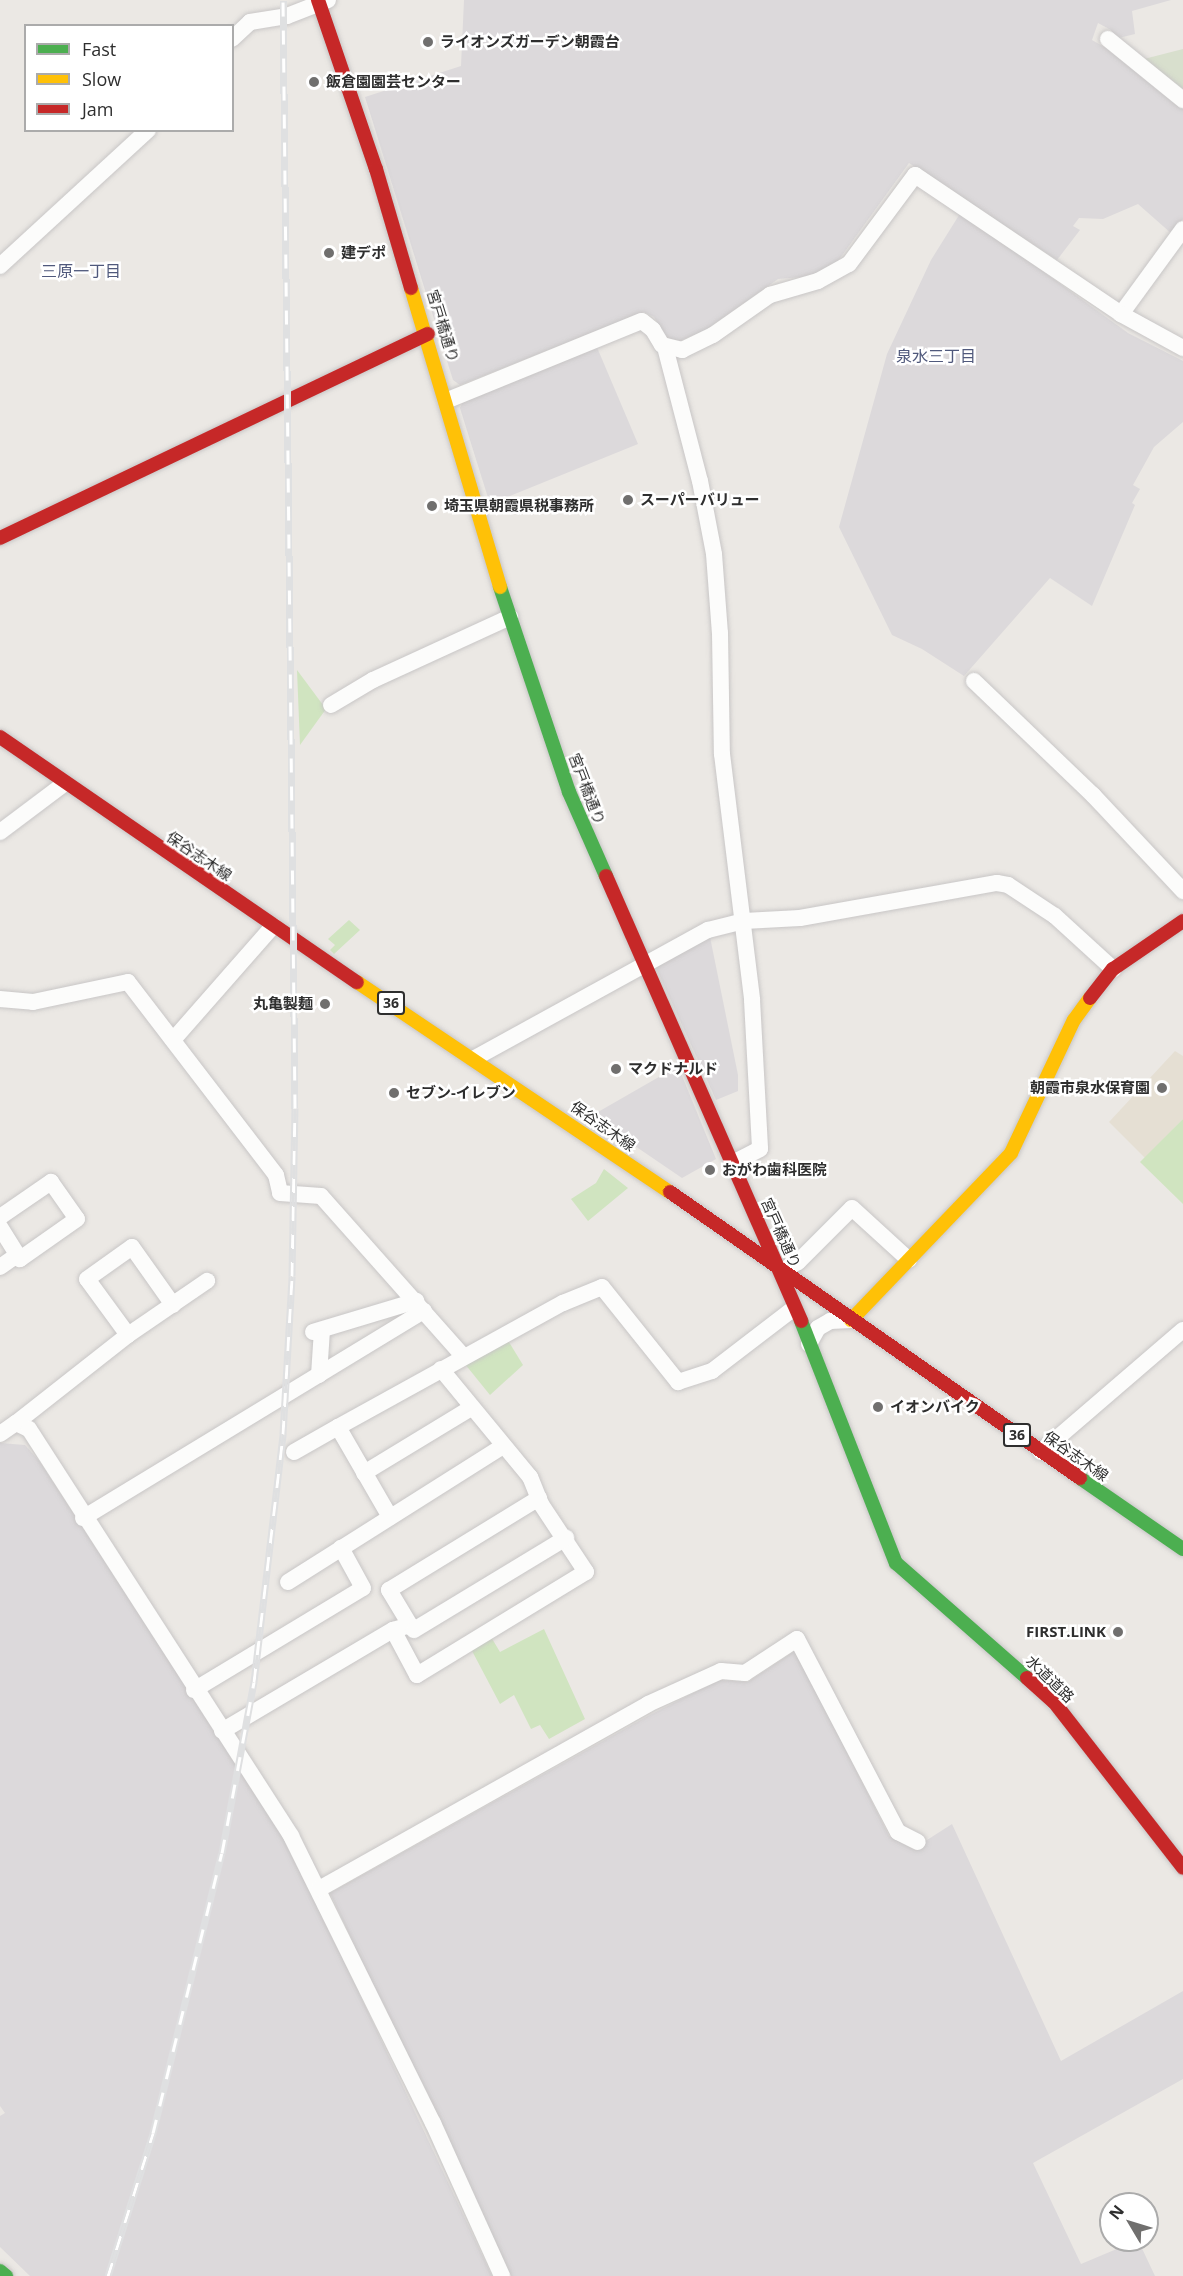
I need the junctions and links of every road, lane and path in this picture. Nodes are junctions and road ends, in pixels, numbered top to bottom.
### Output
1 (322, 1) edge
2 (234, 37) edge
3 (1108, 39) dead end
4 (1183, 100) edge
5 (146, 132) edge
6 (1183, 229) edge
7 (0, 266) edge
8 (1121, 314) junction
9 (428, 334) junction
10 (665, 347) junction
11 (1183, 348) edge
12 (448, 400) junction
13 (0, 538) edge
14 (510, 617) junction
15 (974, 681) dead end
16 (331, 705) dead end
17 (0, 737) edge
18 (64, 784) junction
19 (0, 832) edge
20 (1183, 891) edge
21 (744, 921) junction
22 (1183, 921) edge
23 (273, 926) junction
24 (645, 963) junction
25 (1113, 969) junction
26 (0, 999) edge
27 (173, 1040) junction
28 (475, 1058) junction
29 (732, 1163) junction
30 (0, 1217) edge
31 (0, 1227) edge
32 (17, 1255) junction
33 (909, 1260) junction
34 (0, 1267) edge
35 (781, 1271) junction
36 (207, 1281) dead end
37 (173, 1305) junction
38 (794, 1308) junction
39 (417, 1311) junction
40 (851, 1320) junction
41 (1183, 1330) edge
42 (128, 1335) junction
43 (809, 1344) junction
44 (463, 1356) junction
45 (436, 1372) junction
46 (319, 1376) junction
47 (471, 1409) junction
48 (16, 1423) junction
49 (338, 1427) junction
50 (0, 1434) edge
51 (503, 1446) junction
52 (294, 1452) dead end
53 (1041, 1452) junction
54 (364, 1473) junction
55 (539, 1498) junction
56 (390, 1517) junction
57 (84, 1518) junction
58 (566, 1538) junction
59 (341, 1548) junction
60 (1183, 1550) edge
61 (896, 1563) joint
62 (356, 1575) junction
63 (288, 1582) dead end
64 (389, 1590) junction
65 (410, 1625) junction
66 (393, 1630) junction
67 (194, 1690) junction
68 (222, 1731) junction
69 (918, 1842) dead end
70 (1183, 1868) edge
71 (319, 1889) junction
72 (0, 2271) edge
73 (6, 2276) edge
74 (502, 2276) edge

1 - 2 street
1 - 9 street, 宮戸橋通り
3 - 4 street
5 - 7 street
6 - 8 street
8 - 10 street
8 - 11 street
9 - 12 street, 宮戸橋通り
9 - 13 street
10 - 12 street
10 - 21 street
12 - 14 street, 宮戸橋通り
14 - 16 street
14 - 24 street, 宮戸橋通り
15 - 20 street
17 - 18 street, 保谷志木線 / 36
18 - 19 street
18 - 23 street, 保谷志木線 / 36
21 - 24 street
21 - 25 street
21 - 29 street
22 - 25 street
23 - 27 street
23 - 28 street, 保谷志木線 / 36
24 - 28 street
24 - 29 street, 宮戸橋通り
25 - 33 street
26 - 27 street
27 - 39 street
28 - 35 street, 保谷志木線 / 36
29 - 35 street, 宮戸橋通り
30 - 32 street
31 - 32 street
32 - 34 street
33 - 35 street
33 - 40 street
35 - 38 street, 宮戸橋通り
35 - 40 street, 保谷志木線 / 36
36 - 37 street
37 - 42 street
37 - 42 street
38 - 43 street, 宮戸橋通り
38 - 44 street
39 - 44 street
39 - 46 street
39 - 46 street
40 - 43 street
40 - 53 street, 保谷志木線 / 36
41 - 53 street
42 - 48 street
43 - 61 street, 宮戸橋通り
44 - 45 street
45 - 47 street
45 - 49 street
46 - 57 street
47 - 51 street
47 - 54 street
48 - 50 street
48 - 57 street
49 - 52 street
49 - 54 street
51 - 55 street
51 - 56 street
53 - 60 street, 保谷志木線 / 36
54 - 56 street
55 - 58 street
55 - 64 street
56 - 59 street
57 - 67 street
58 - 65 street
58 - 66 street
59 - 62 street
59 - 63 street
61 - 70 street, 水道道路
62 - 64 street
62 - 67 street
64 - 65 street
65 - 66 street
66 - 68 street
67 - 68 street
68 - 71 street
69 - 71 street
71 - 74 street
72 - 73 street

